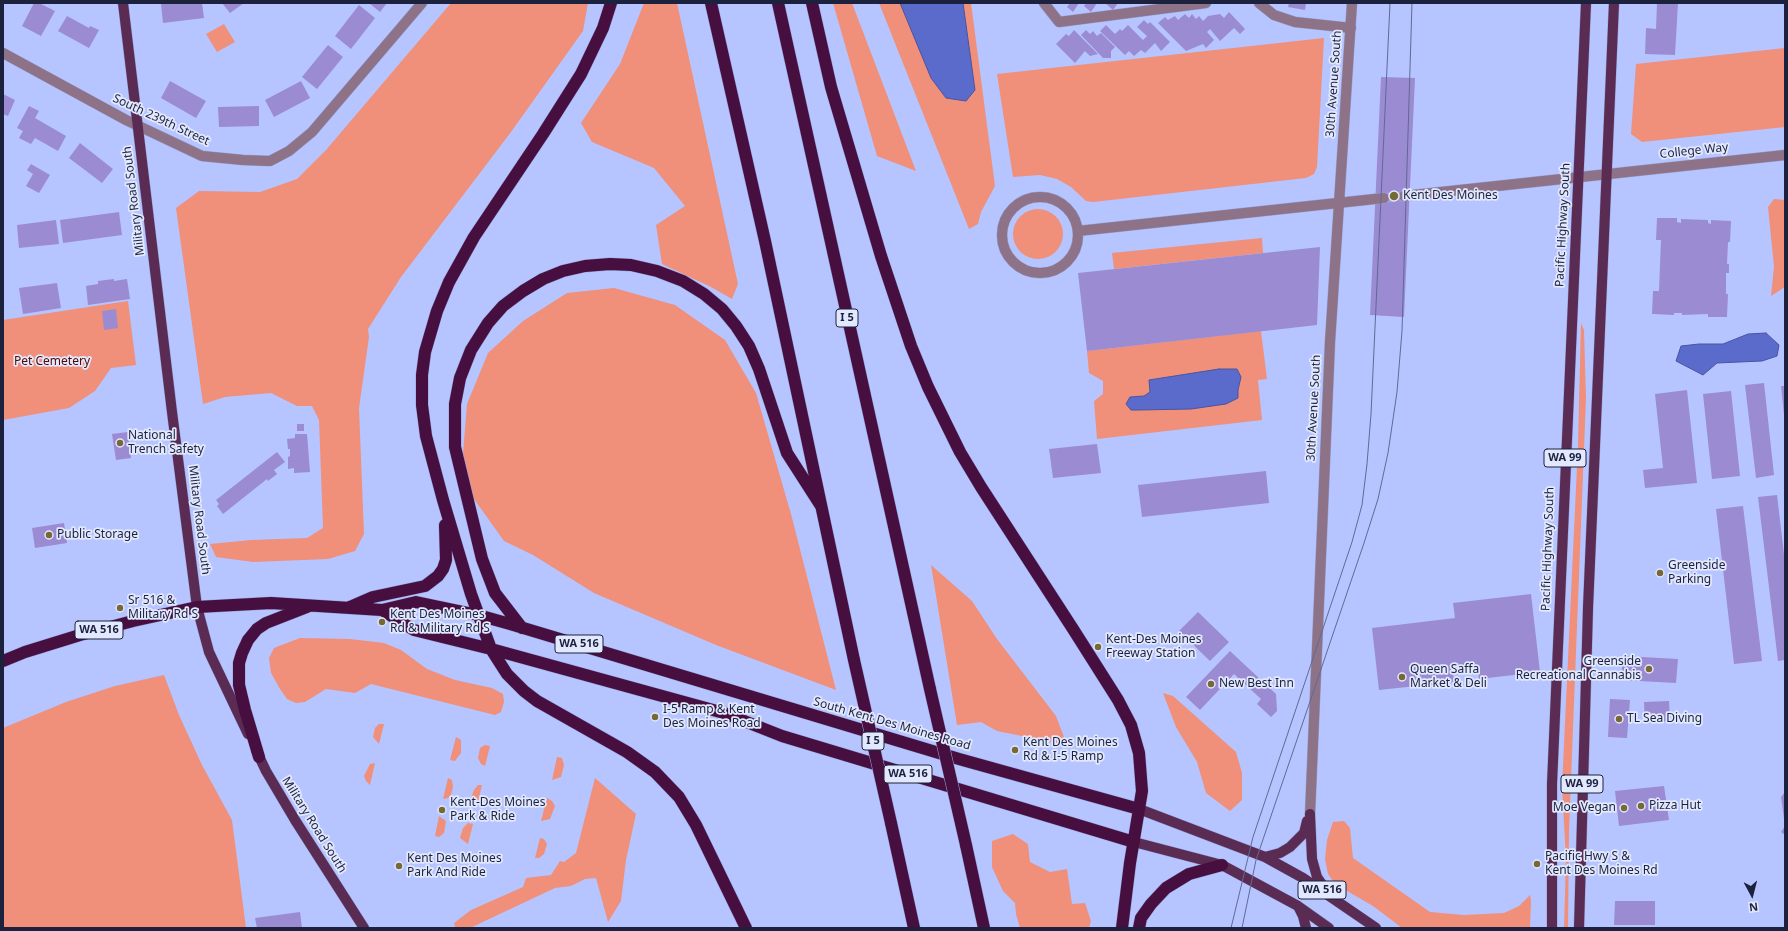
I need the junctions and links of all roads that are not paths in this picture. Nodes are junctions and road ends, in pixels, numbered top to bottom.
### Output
1 (123, 3) edge
2 (422, 3) edge
3 (611, 3) edge
4 (711, 3) edge
5 (778, 3) edge
6 (812, 3) edge
7 (1044, 3) edge
8 (1206, 3) edge
9 (1258, 3) edge
10 (1352, 3) edge
11 (1586, 3) edge
12 (1614, 3) edge
13 (1351, 28) junction
14 (3, 53) edge
15 (138, 125) junction
16 (1785, 155) edge
17 (1606, 174) junction
18 (1578, 177) junction
19 (1404, 196) tunnel mouth
20 (1384, 198) tunnel mouth
21 (1340, 202) junction
22 (1078, 231) junction
23 (443, 500) junction
24 (821, 506) junction
25 (312, 605) junction
26 (197, 607) junction
27 (348, 608) junction
28 (382, 610) junction
29 (478, 615) junction
30 (522, 628) junction
31 (491, 649) junction
32 (3, 662) edge
33 (259, 757) junction
34 (1139, 809) junction
35 (1310, 814) junction
36 (1134, 842) junction
37 (1265, 857) junction
38 (1222, 865) junction
39 (1328, 894) junction
40 (1298, 906) junction
41 (364, 928) edge
42 (746, 928) edge
43 (914, 928) edge
44 (984, 928) edge
45 (1122, 928) edge
46 (1139, 928) edge
47 (1306, 928) edge
48 (1329, 928) edge
49 (1376, 928) edge
50 (1551, 928) edge
51 (1579, 928) edge

1 - 15 main road, Military Road South
2 - 15 street, South 239th Street
3 - 23 highway
4 - 24 highway, I 5
5 - 44 highway, I 5, bridge
6 - 34 highway
7 - 8 street
9 - 13 street
10 - 13 street, 30th Avenue South
11 - 18 main road, Pacific Highway South / WA 99
12 - 17 main road, WA 99
13 - 21 street, 30th Avenue South
14 - 15 street, South 239th Street
15 - 26 main road, Military Road South
16 - 17 street, College Way
17 - 18 street, College Way
17 - 51 main road, WA 99
18 - 19 street, College Way
18 - 50 main road, Pacific Highway South / WA 99
20 - 21 street
21 - 22 street
21 - 35 street, 30th Avenue South
22 - 22 street
23 - 27 highway
23 - 29 highway
24 - 30 highway
24 - 43 highway, I 5, bridge
25 - 26 highway, South Kent Des Moines Road / WA 516
25 - 27 highway, South Kent Des Moines Road / WA 516
25 - 33 highway
26 - 32 highway, South Kent Des Moines Road / WA 516
26 - 33 main road, Military Road South
27 - 28 highway, South Kent Des Moines Road / WA 516
28 - 29 highway, South Kent Des Moines Road / WA 516
28 - 31 highway, South Kent Des Moines Road / WA 516
29 - 30 highway, South Kent Des Moines Road / WA 516
29 - 31 highway
30 - 34 highway, South Kent Des Moines Road / WA 516
31 - 36 highway, South Kent Des Moines Road / WA 516
31 - 42 highway
33 - 41 main road, Military Road South
34 - 36 highway
34 - 37 main road, South Kent Des Moines Road / WA 516
35 - 37 main road
35 - 39 main road
36 - 38 main road, South Kent Des Moines Road / WA 516
36 - 45 highway
37 - 39 main road, South Kent Des Moines Road / WA 516
38 - 40 main road, South Kent Des Moines Road / WA 516
38 - 46 highway
39 - 49 main road, South Kent Des Moines Road / WA 516
40 - 47 main road
40 - 48 main road, South Kent Des Moines Road / WA 516

